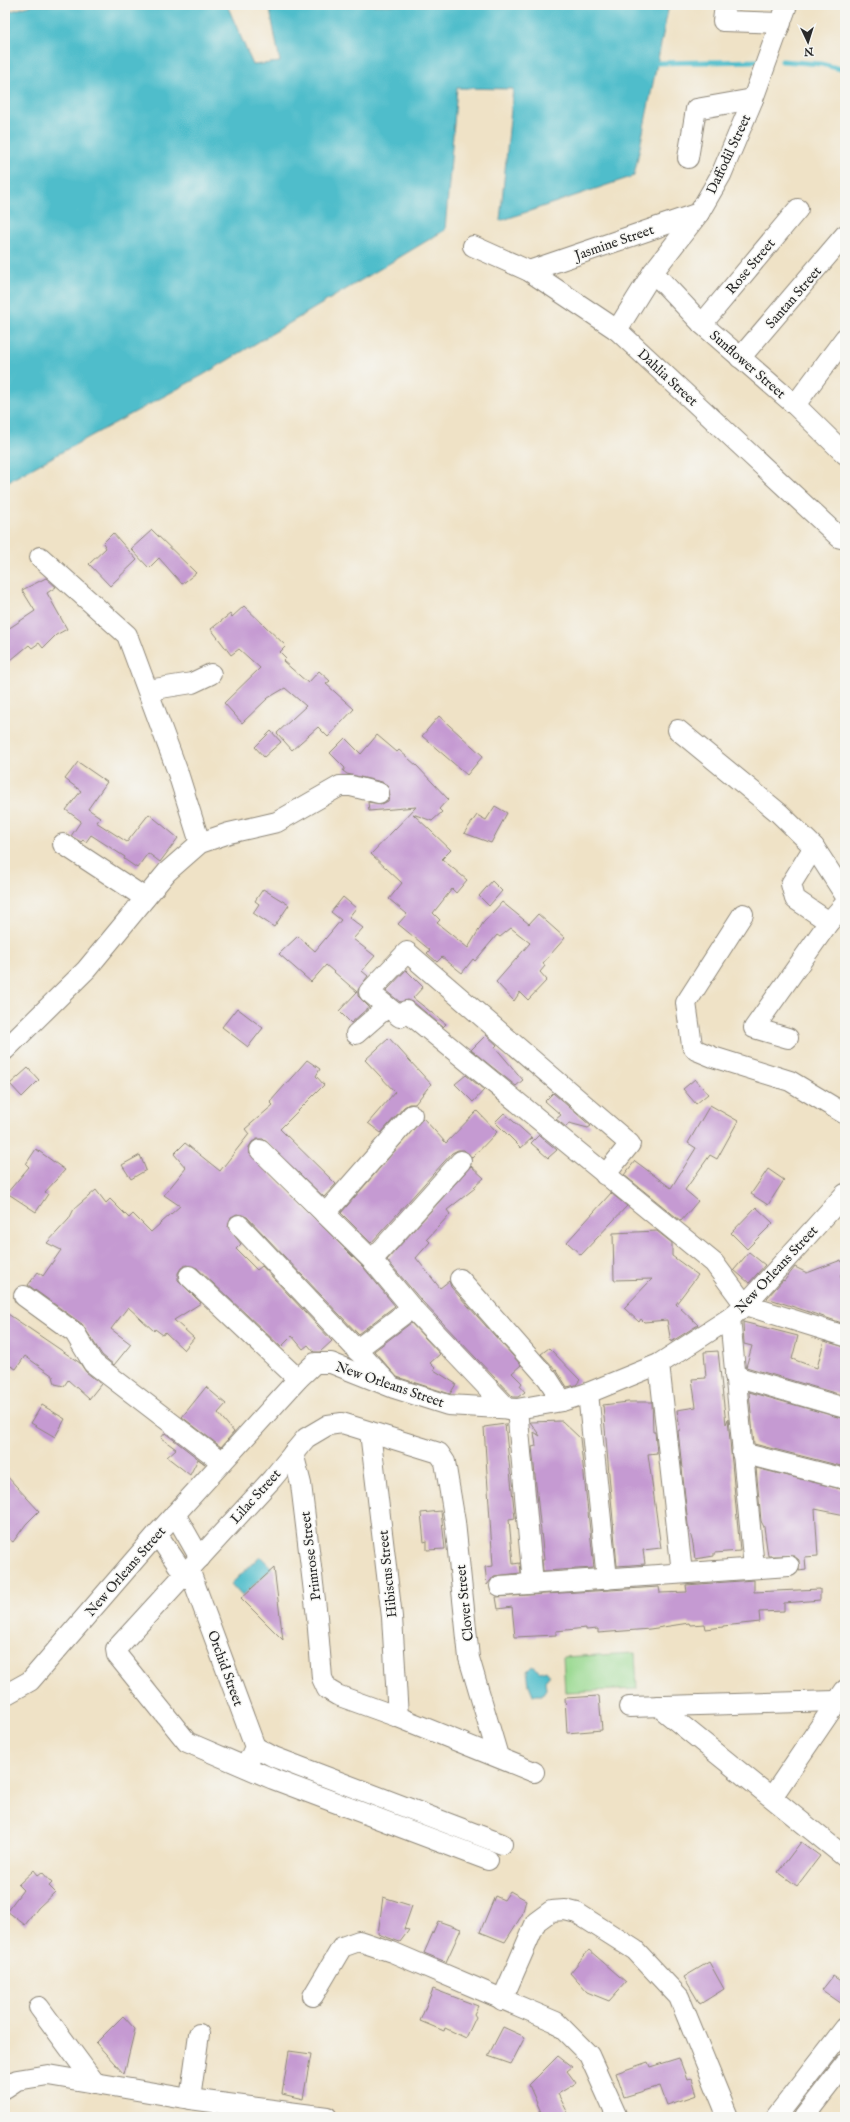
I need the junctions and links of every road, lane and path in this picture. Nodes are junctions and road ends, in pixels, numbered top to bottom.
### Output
1 (724, 13) edge
2 (784, 14) edge
3 (753, 99) junction
4 (688, 158) dead end
5 (798, 209) dead end
6 (699, 213) junction
7 (845, 236) edge
8 (474, 246) dead end
9 (529, 271) junction
10 (653, 272) junction
11 (702, 324) junction
12 (617, 330) junction
13 (845, 338) edge
14 (740, 358) junction
15 (795, 405) junction
16 (845, 453) edge
17 (843, 535) edge
18 (40, 557) dead end
19 (211, 674) dead end
20 (148, 690) junction
21 (678, 730) dead end
22 (379, 793) dead end
23 (200, 842) junction
24 (63, 844) dead end
25 (814, 848) junction
26 (845, 894) edge
27 (145, 898) junction
28 (845, 904) edge
29 (743, 914) dead end
30 (829, 922) junction
31 (387, 1007) junction
32 (356, 1034) dead end
33 (788, 1038) dead end
34 (5, 1050) edge
35 (845, 1114) edge
36 (412, 1116) dead end
37 (260, 1150) dead end
38 (461, 1161) dead end
39 (606, 1175) junction
40 (845, 1194) edge
41 (325, 1214) junction
42 (239, 1225) dead end
43 (372, 1260) junction
44 (189, 1276) dead end
45 (460, 1279) dead end
46 (24, 1296) dead end
47 (745, 1305) junction
48 (412, 1308) junction
49 (730, 1318) junction
50 (845, 1336) edge
51 (356, 1350) junction
52 (659, 1364) junction
53 (735, 1376) junction
54 (298, 1378) junction
55 (394, 1388) junction
56 (588, 1393) junction
57 (562, 1400) junction
58 (845, 1408) edge
59 (512, 1409) junction
60 (370, 1432) junction
61 (434, 1452) joint
62 (293, 1453) junction
63 (742, 1453) junction
64 (222, 1462) junction
65 (845, 1479) edge
66 (175, 1514) junction
67 (157, 1534) junction
68 (788, 1566) dead end
69 (191, 1567) junction
70 (754, 1568) junction
71 (682, 1574) junction
72 (607, 1579) junction
73 (533, 1583) junction
74 (500, 1586) dead end
75 (5, 1695) edge
76 (840, 1695) edge
77 (658, 1706) junction
78 (629, 1707) dead end
79 (398, 1717) junction
80 (255, 1747) junction
81 (498, 1756) junction
82 (246, 1766) junction
83 (534, 1772) dead end
84 (772, 1797) junction
85 (502, 1844) dead end
86 (845, 1857) edge
87 (488, 1860) dead end
88 (314, 1996) dead end
89 (502, 2000) junction
90 (39, 2007) dead end
91 (845, 2028) edge
92 (199, 2034) dead end
93 (828, 2049) junction
94 (845, 2063) edge
95 (95, 2083) junction
96 (5, 2088) edge
97 (190, 2099) junction
98 (327, 2117) edge
99 (617, 2117) edge
100 (728, 2117) edge
101 (776, 2117) edge
102 (804, 2117) edge

1 - 2 street
2 - 3 street, Daffodil Street
3 - 4 street
3 - 6 street, Daffodil Street
5 - 11 street, Rose Street
6 - 9 street, Jasmine Street
6 - 10 street, Daffodil Street
7 - 14 street, Santan Street
8 - 9 street, Dahlia Street
9 - 12 street, Dahlia Street
10 - 11 street, Sunflower Street
10 - 12 street, Daffodil Street
11 - 14 street, Sunflower Street
12 - 17 street, Dahlia Street
13 - 15 street
14 - 15 street, Sunflower Street
15 - 16 street, Sunflower Street
18 - 20 street
19 - 20 street
20 - 23 street
21 - 25 street
22 - 23 street
23 - 27 street
24 - 27 street
25 - 26 street
25 - 30 street
27 - 34 street
28 - 30 street
29 - 35 street
30 - 33 street
31 - 32 street
31 - 39 street
31 - 39 street
36 - 41 street
37 - 41 street
38 - 43 street
39 - 47 street
40 - 47 street, New Orleans Street
41 - 43 street
42 - 51 street
43 - 48 street
44 - 54 street
45 - 57 street
46 - 64 street
47 - 49 street, New Orleans Street
47 - 50 street
48 - 51 street
48 - 59 street
49 - 52 street, New Orleans Street
49 - 53 street
51 - 55 street
52 - 56 street, New Orleans Street
52 - 71 street
53 - 58 street
53 - 63 street
54 - 55 street, New Orleans Street
54 - 64 street, New Orleans Street
55 - 59 street, New Orleans Street
56 - 57 street, New Orleans Street
56 - 72 street
57 - 59 street, New Orleans Street
59 - 73 street
60 - 61 street, Lilac Street
60 - 62 street, Lilac Street
60 - 79 street, Hibiscus Street
61 - 81 street, Clover Street
62 - 69 street, Lilac Street
62 - 79 street, Primrose Street
63 - 65 street
63 - 70 street
64 - 66 street, New Orleans Street
66 - 67 street, New Orleans Street
66 - 69 street
67 - 69 street
67 - 75 street, New Orleans Street
68 - 70 street
69 - 80 street, Orchid Street
69 - 82 street, Lilac Street
70 - 71 street
71 - 72 street
72 - 73 street
73 - 74 street
76 - 77 street
76 - 84 street
77 - 78 street
77 - 84 street
79 - 81 street, Primrose Street
80 - 82 street
80 - 85 street
81 - 83 street, Primrose Street
82 - 87 street
84 - 86 street
88 - 89 street
89 - 99 street
89 - 100 street
90 - 95 street
91 - 93 street
92 - 97 street
93 - 94 street
93 - 101 street
94 - 102 street
95 - 96 street
95 - 97 street
97 - 98 street

